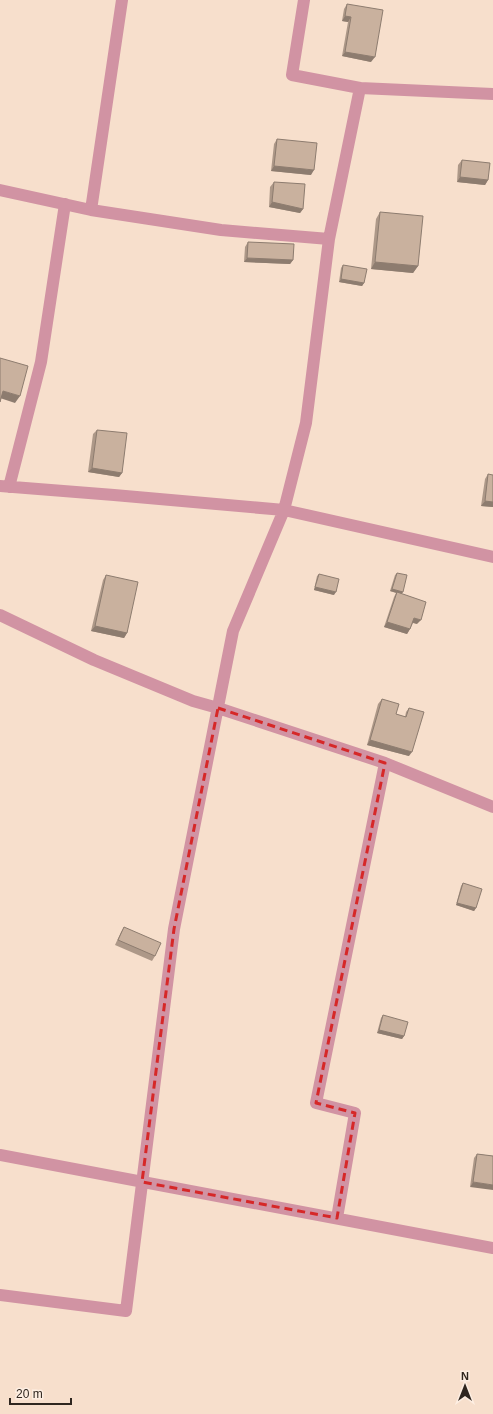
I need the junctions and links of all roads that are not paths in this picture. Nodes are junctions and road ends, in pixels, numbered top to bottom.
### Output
1 (122, 0) edge
2 (304, 0) edge
3 (360, 88) junction
4 (493, 94) edge
5 (0, 190) edge
6 (65, 204) junction
7 (91, 210) junction
8 (329, 239) junction
9 (4, 487) edge
10 (284, 510) junction
11 (493, 557) edge
12 (0, 615) edge
13 (218, 708) junction
14 (385, 763) junction
15 (493, 807) edge
16 (0, 1155) edge
17 (142, 1182) junction
18 (337, 1218) junction
19 (493, 1248) edge
20 (0, 1295) edge

1 - 7 street
2 - 3 street
3 - 4 street
3 - 8 street
5 - 6 street
6 - 7 street
6 - 9 street
7 - 8 street
8 - 10 street
9 - 10 street
10 - 11 street
10 - 13 street
12 - 13 street
13 - 14 street
13 - 17 street
14 - 15 street
14 - 18 street
16 - 17 street
17 - 18 street
17 - 20 street
18 - 19 street

